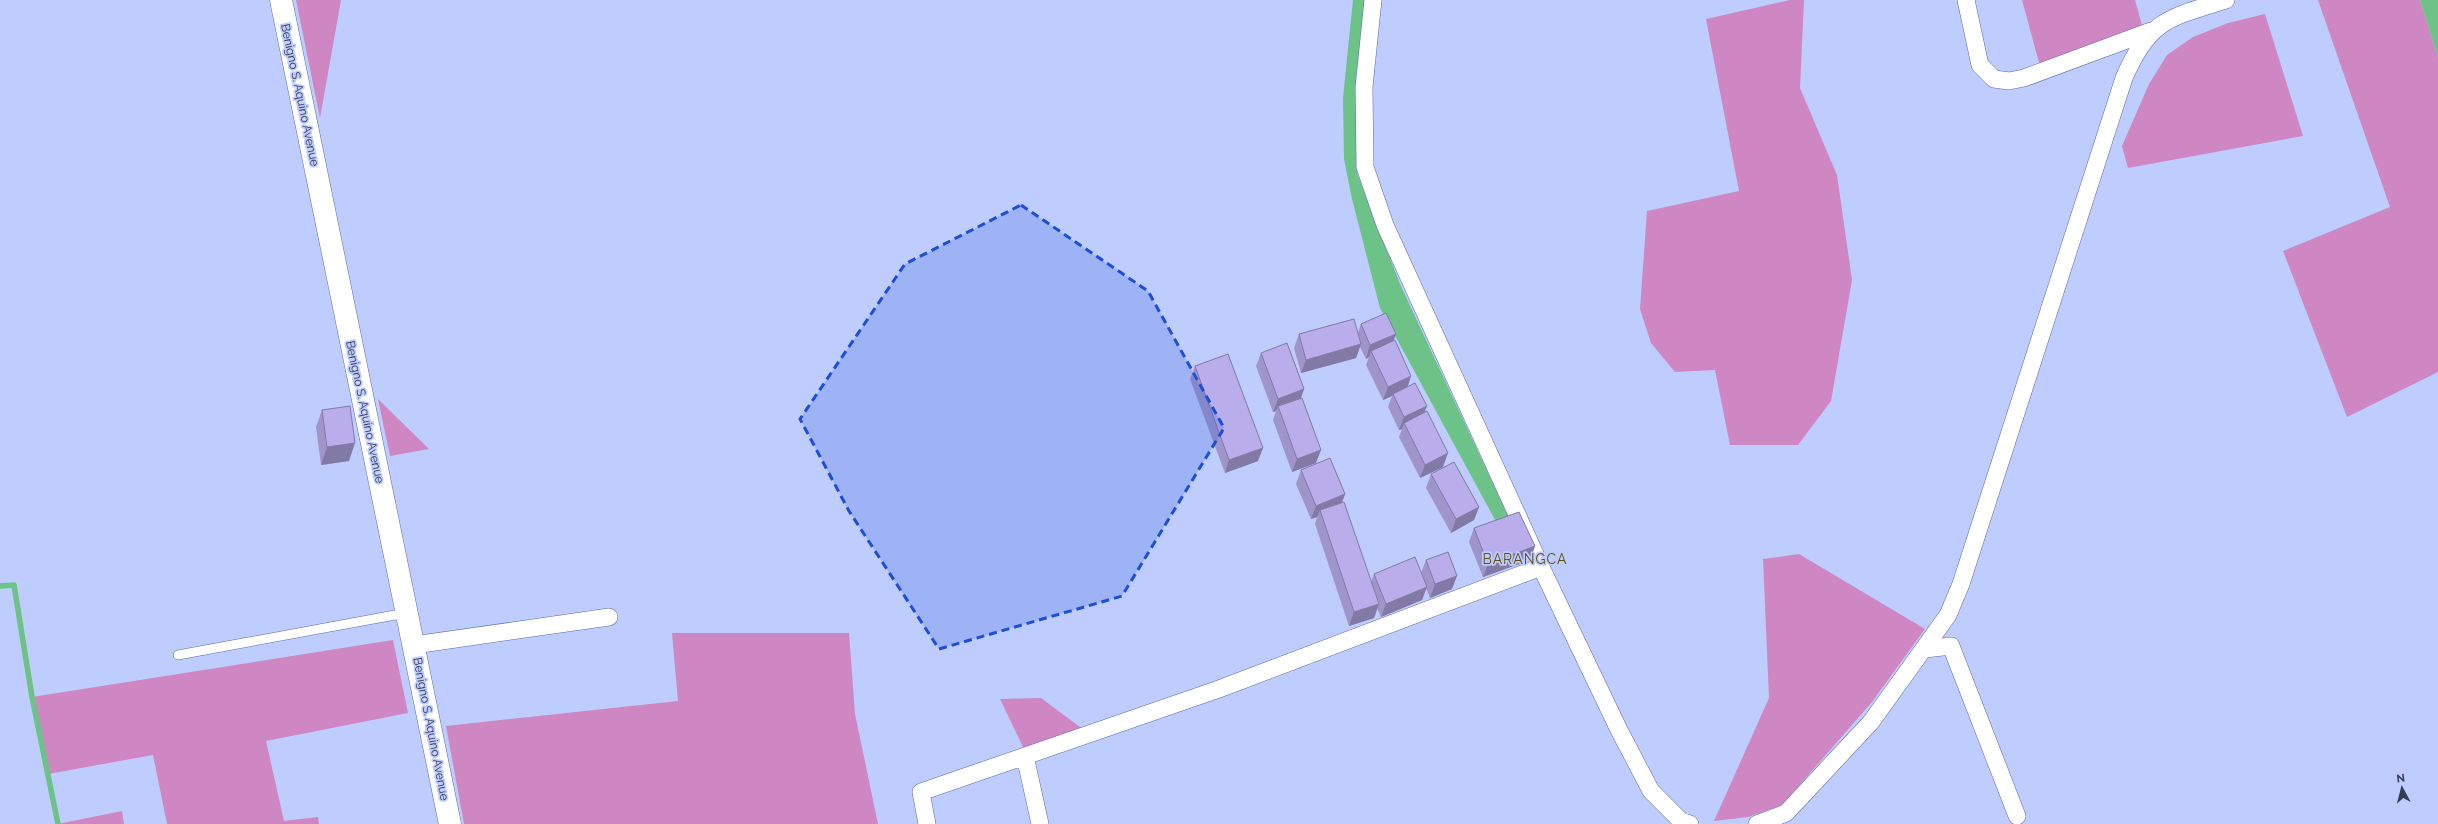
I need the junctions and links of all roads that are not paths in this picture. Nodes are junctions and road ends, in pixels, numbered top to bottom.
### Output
1 (281, 0) edge
2 (1374, 0) edge
3 (1966, 0) edge
4 (2226, 0) edge
5 (2154, 30) junction
6 (1541, 567) junction
7 (406, 613) junction
8 (608, 617) dead end
9 (414, 645) junction
10 (1925, 649) junction
11 (178, 655) dead end
12 (1025, 756) junction
13 (2017, 816) dead end
14 (1683, 823) edge
15 (450, 824) edge
16 (927, 824) edge
17 (1040, 824) edge
18 (1757, 824) edge

1 - 7 main road, Benigno S. Aquino Avenue
2 - 6 street
3 - 5 street
4 - 5 street
5 - 10 street
6 - 12 street
6 - 14 street
7 - 9 main road, Benigno S. Aquino Avenue
7 - 11 lane
8 - 9 street
9 - 15 main road, Benigno S. Aquino Avenue
10 - 13 street
10 - 18 street
12 - 16 street
12 - 17 street

